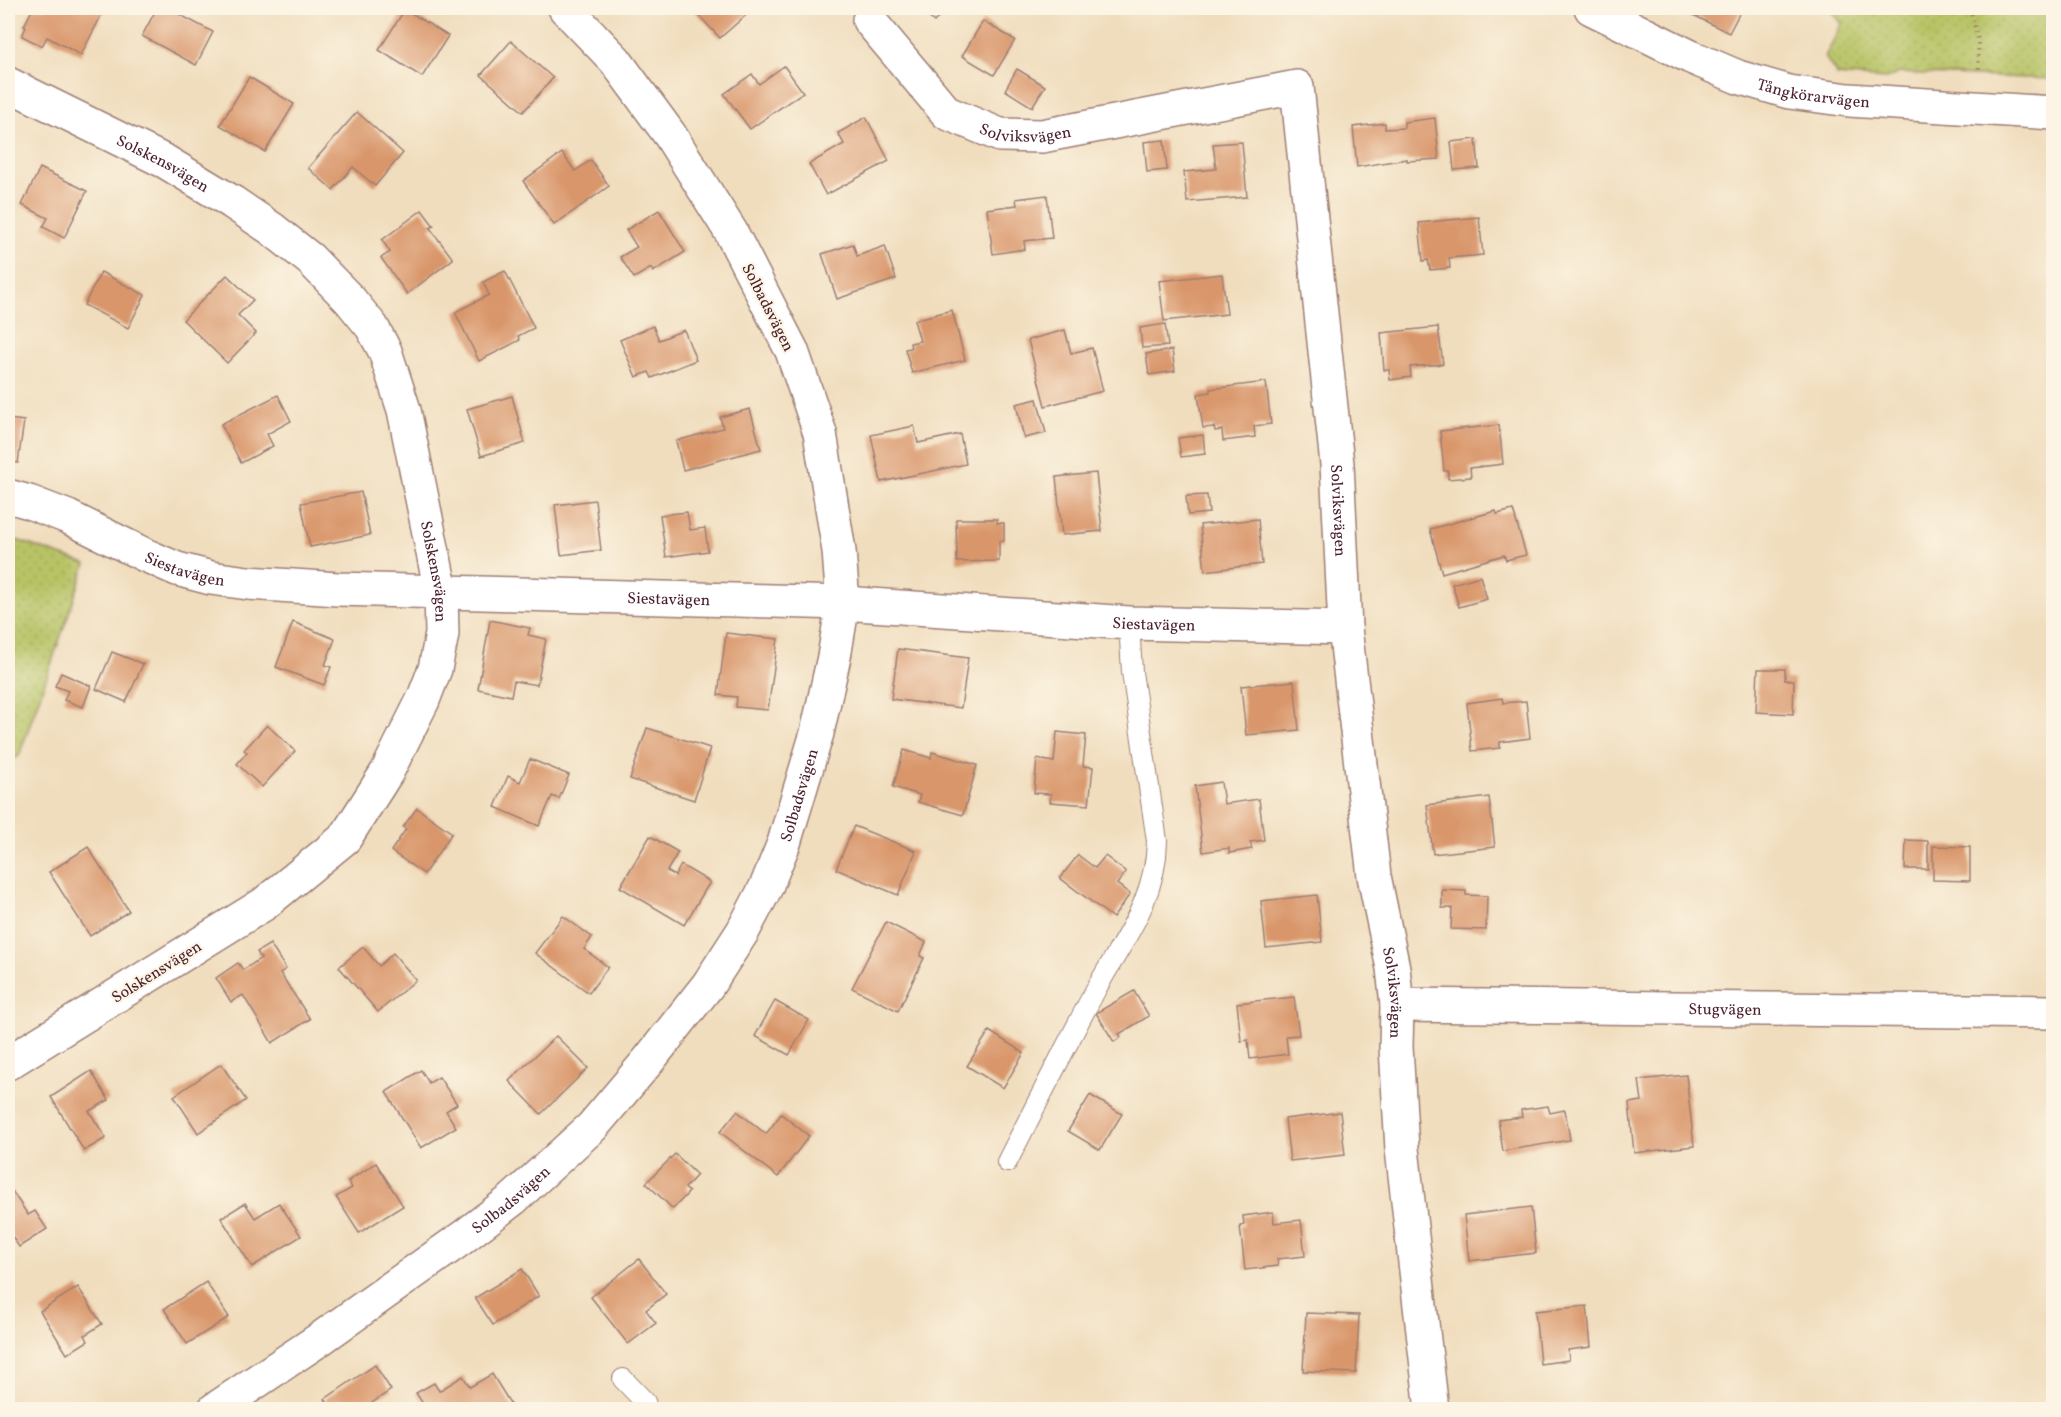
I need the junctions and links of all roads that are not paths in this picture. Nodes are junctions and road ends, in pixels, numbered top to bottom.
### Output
1 (565, 8) edge
2 (1591, 8) edge
3 (869, 20) dead end
4 (8, 84) edge
5 (2054, 113) edge
6 (8, 496) edge
7 (441, 592) junction
8 (843, 603) junction
9 (1129, 623) junction
10 (1345, 628) junction
11 (1397, 1005) junction
12 (2054, 1012) edge
13 (8, 1063) edge
14 (1007, 1162) dead end
15 (623, 1379) dead end
16 (214, 1410) edge
17 (648, 1410) edge
18 (1432, 1410) edge

1 - 8 street, Solbadsvägen
2 - 5 street, Tångkörarvägen
3 - 10 street, Solviksvägen
4 - 7 street, Solskensvägen
6 - 7 street, Siestavägen
7 - 8 street, Siestavägen
7 - 13 street, Solskensvägen
8 - 9 street, Siestavägen
8 - 16 street, Solbadsvägen
9 - 10 street, Siestavägen
9 - 14 lane
10 - 11 street, Solviksvägen
11 - 12 street, Stugvägen
11 - 18 street, Solviksvägen
15 - 17 lane

